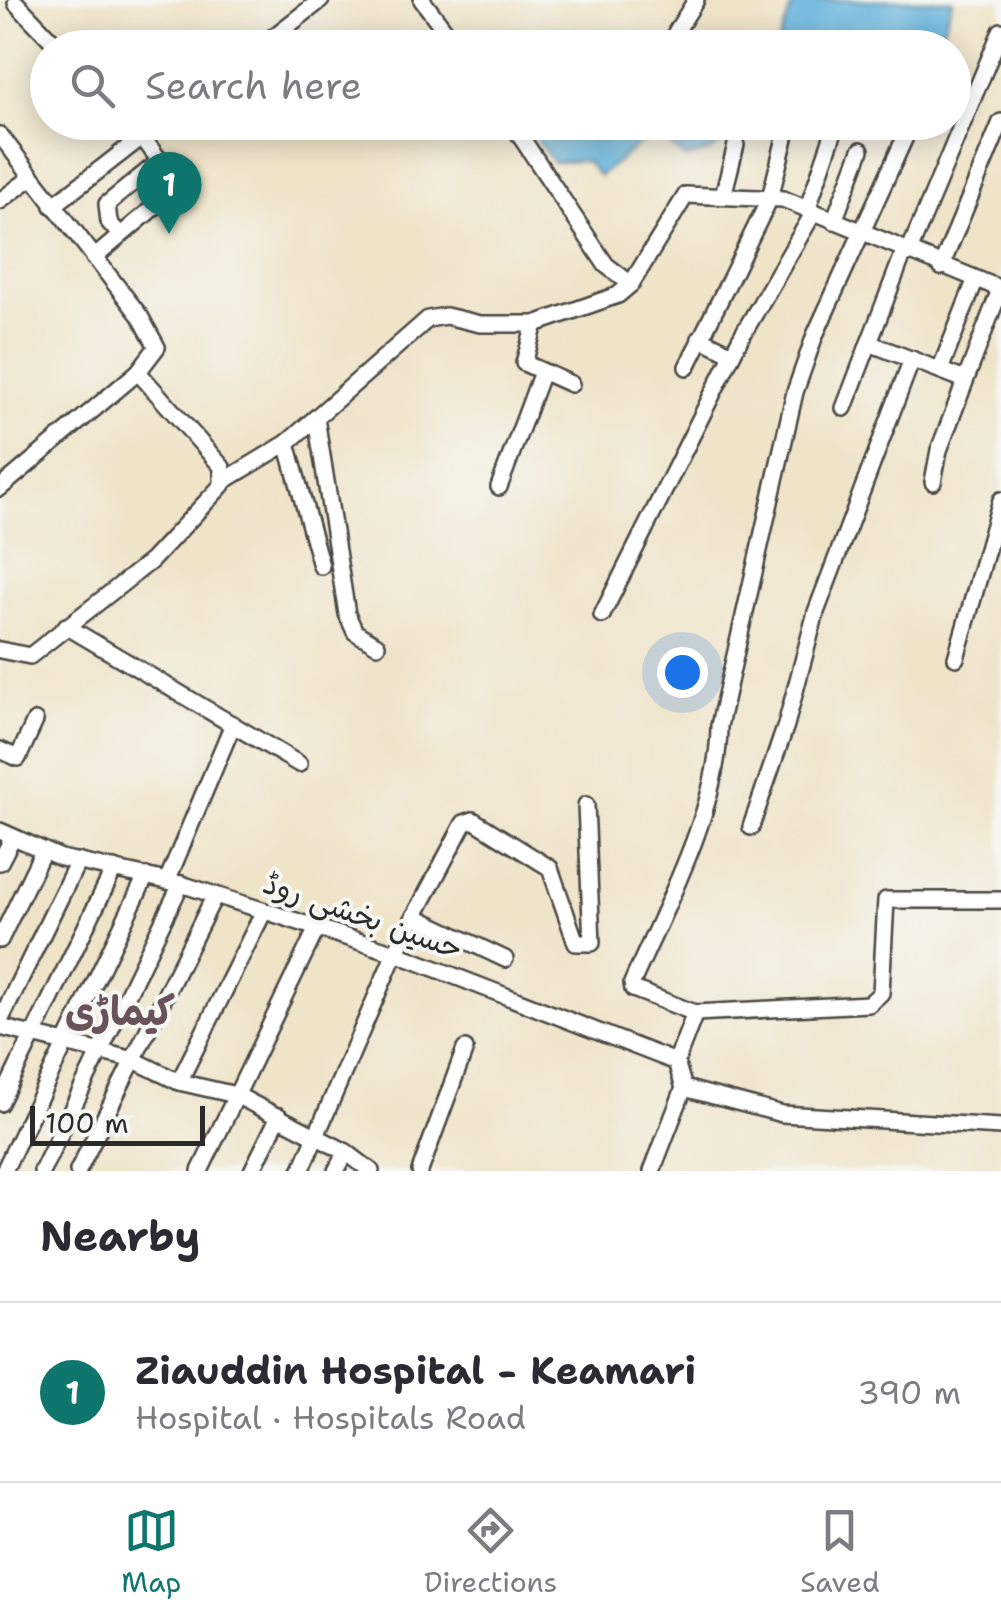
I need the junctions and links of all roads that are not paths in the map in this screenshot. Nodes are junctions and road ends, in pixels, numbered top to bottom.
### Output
1 (320, 0) edge
2 (422, 0) edge
3 (696, 0) edge
4 (18, 2) edge
5 (0, 14) edge
6 (43, 30) edge
7 (282, 30) edge
8 (444, 30) edge
9 (677, 30) edge
10 (1001, 31) edge
11 (971, 101) edge
12 (1001, 122) edge
13 (0, 136) edge
14 (138, 140) edge
15 (144, 140) edge
16 (522, 140) edge
17 (784, 140) edge
18 (831, 140) edge
19 (904, 140) edge
20 (954, 140) edge
21 (736, 145) dead end
22 (860, 150) dead end
23 (160, 160) junction
24 (32, 177) junction
25 (724, 196) junction
26 (770, 198) junction
27 (0, 201) edge
28 (53, 206) junction
29 (811, 211) junction
30 (834, 221) junction
31 (863, 233) junction
32 (120, 235) junction
33 (906, 253) junction
34 (94, 258) junction
35 (941, 267) junction
36 (975, 280) junction
37 (631, 284) junction
38 (1001, 288) edge
39 (535, 324) junction
40 (700, 338) junction
41 (869, 342) junction
42 (732, 354) junction
43 (912, 360) junction
44 (687, 367) dead end
45 (940, 370) junction
46 (138, 372) junction
47 (542, 372) junction
48 (964, 380) junction
49 (570, 384) dead end
50 (844, 408) dead end
51 (316, 418) junction
52 (287, 443) junction
53 (224, 481) junction
54 (934, 482) dead end
55 (498, 487) dead end
56 (0, 488) edge
57 (1001, 500) edge
58 (322, 566) dead end
59 (602, 615) dead end
60 (66, 626) junction
61 (377, 646) dead end
62 (0, 650) edge
63 (956, 658) dead end
64 (35, 720) dead end
65 (233, 724) junction
66 (0, 750) edge
67 (300, 764) dead end
68 (586, 805) dead end
69 (751, 827) dead end
70 (6, 834) edge
71 (42, 850) junction
72 (78, 861) junction
73 (0, 862) edge
74 (114, 869) junction
75 (146, 876) junction
76 (174, 883) junction
77 (215, 895) junction
78 (1001, 900) edge
79 (264, 911) junction
80 (414, 916) junction
81 (317, 928) junction
82 (0, 940) edge
83 (394, 953) junction
84 (504, 959) dead end
85 (695, 1013) junction
86 (0, 1024) edge
87 (33, 1035) junction
88 (66, 1043) junction
89 (465, 1049) dead end
90 (100, 1051) junction
91 (134, 1060) junction
92 (676, 1062) junction
93 (179, 1082) junction
94 (684, 1088) junction
95 (236, 1096) junction
96 (0, 1103) edge
97 (279, 1116) junction
98 (1001, 1127) edge
99 (318, 1138) junction
100 (346, 1152) junction
101 (4, 1171) edge
102 (42, 1171) edge
103 (78, 1171) edge
104 (200, 1171) edge
105 (252, 1171) edge
106 (301, 1171) edge
107 (336, 1171) edge
108 (371, 1171) edge
109 (420, 1171) edge
110 (652, 1171) edge

1 - 7 street
2 - 8 street
3 - 9 street
4 - 5 street
4 - 6 street
10 - 11 street
12 - 35 street
13 - 24 street
14 - 28 street
15 - 23 street
16 - 37 street
17 - 26 street
18 - 29 street
19 - 31 street
20 - 33 street
21 - 25 street
22 - 30 street
23 - 32 street
23 - 32 street
24 - 27 street
24 - 28 street
25 - 26 street
25 - 37 street
26 - 29 street
26 - 40 street
28 - 34 street
29 - 30 street
29 - 42 street
30 - 31 street
31 - 33 street
31 - 85 street
32 - 34 street
33 - 35 street
33 - 41 street
34 - 46 street
35 - 36 street
36 - 38 street
36 - 45 street
37 - 39 street
38 - 48 street
39 - 47 street
39 - 51 street
40 - 42 street
40 - 44 street
41 - 43 street
41 - 50 street
42 - 59 street
43 - 45 street
43 - 69 street
45 - 48 street
46 - 53 street
46 - 56 street
47 - 49 street
47 - 55 street
48 - 54 street
51 - 52 street
51 - 61 street
52 - 53 street
52 - 58 street
53 - 60 street
57 - 63 street
60 - 62 street
60 - 65 street
64 - 66 street
65 - 67 street
65 - 76 street
68 - 80 street
70 - 71 street, حسین بخشی روڈ
70 - 73 street
71 - 72 street, حسین بخشی روڈ
71 - 82 street
72 - 74 street, حسین بخشی روڈ
72 - 86 street
74 - 75 street, حسین بخشی روڈ
74 - 87 street
75 - 76 street, حسین بخشی روڈ
75 - 88 street
76 - 77 street, حسین بخشی روڈ
76 - 90 street
77 - 79 street, حسین بخشی روڈ
77 - 91 street
78 - 85 street
79 - 81 street, حسین بخشی روڈ
79 - 93 street
80 - 83 street
80 - 84 street
81 - 83 street, حسین بخشی روڈ
81 - 95 street
83 - 92 street, حسین بخشی روڈ
83 - 99 street
85 - 92 street
86 - 87 street
87 - 88 street
87 - 96 street
88 - 90 street
88 - 101 street
89 - 109 street
90 - 91 street
90 - 102 street
91 - 93 street
91 - 103 street
92 - 94 street
93 - 95 street
94 - 98 street
94 - 110 street
95 - 97 street
95 - 104 street
97 - 99 street
97 - 105 street
99 - 100 street
99 - 106 street
100 - 107 street
100 - 108 street

